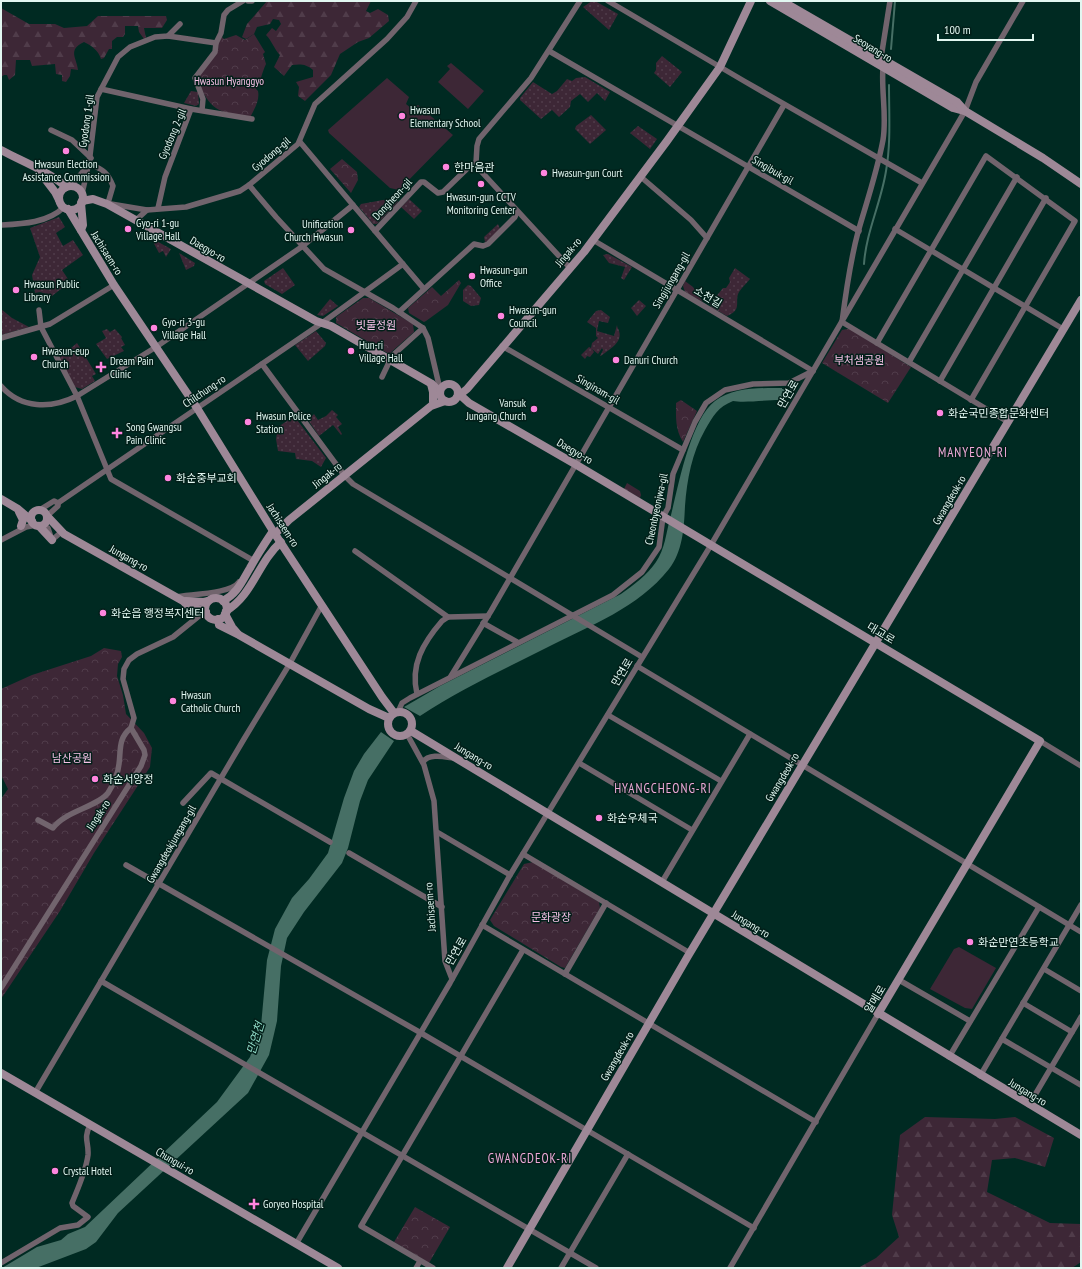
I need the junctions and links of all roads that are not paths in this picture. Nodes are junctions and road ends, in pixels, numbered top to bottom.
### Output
1 (243, 1) edge
2 (248, 1) edge
3 (252, 1) edge
4 (416, 1) edge
5 (580, 1) edge
6 (608, 1) edge
7 (751, 1) edge
8 (770, 1) edge
9 (782, 1) edge
10 (890, 1) edge
11 (1023, 1) edge
12 (180, 24) dead end
13 (168, 36) junction
14 (216, 43) junction
15 (549, 51) junction
16 (881, 58) junction
17 (720, 67) junction
18 (883, 67) junction
19 (101, 89) junction
20 (784, 105) junction
21 (191, 109) junction
22 (202, 110) junction
23 (965, 111) junction
24 (252, 119) dead end
25 (678, 127) junction
26 (51, 130) dead end
27 (300, 142) junction
28 (1, 150) edge
29 (881, 159) junction
30 (89, 163) junction
31 (476, 163) junction
32 (748, 167) junction
33 (39, 171) junction
34 (641, 177) junction
35 (1017, 177) junction
36 (922, 183) junction
37 (1081, 184) edge
38 (249, 185) junction
39 (67, 187) junction
40 (1046, 198) junction
41 (82, 199) junction
42 (108, 204) junction
43 (353, 205) junction
44 (64, 206) junction
45 (158, 208) junction
46 (146, 210) junction
47 (518, 211) junction
48 (136, 220) junction
49 (1, 225) edge
50 (895, 229) junction
51 (81, 230) junction
52 (375, 231) junction
53 (859, 231) junction
54 (707, 238) junction
55 (593, 240) junction
56 (304, 246) junction
57 (930, 250) junction
58 (403, 264) junction
59 (570, 268) junction
60 (962, 269) junction
61 (248, 284) junction
62 (114, 285) junction
63 (994, 287) junction
64 (424, 289) junction
65 (677, 290) junction
66 (364, 293) junction
67 (1081, 300) edge
68 (1025, 306) junction
69 (39, 310) dead end
70 (399, 312) junction
71 (842, 322) junction
72 (322, 324) junction
73 (41, 328) junction
74 (423, 328) junction
75 (1063, 329) junction
76 (1, 338) edge
77 (877, 343) junction
78 (502, 346) junction
79 (156, 347) junction
80 (391, 361) junction
81 (909, 362) junction
82 (262, 364) junction
83 (813, 371) junction
84 (382, 377) dead end
85 (940, 381) junction
86 (1, 386) edge
87 (468, 386) junction
88 (438, 387) junction
89 (457, 395) junction
90 (77, 396) junction
91 (972, 400) junction
92 (445, 401) junction
93 (469, 403) junction
94 (432, 404) junction
95 (608, 407) junction
96 (197, 408) junction
97 (1008, 422) junction
98 (683, 450) junction
99 (575, 464) junction
100 (106, 469) junction
101 (344, 475) junction
102 (1, 499) edge
103 (58, 503) junction
104 (18, 509) junction
105 (48, 516) junction
106 (666, 518) junction
107 (37, 520) junction
108 (20, 528) junction
109 (274, 532) junction
110 (61, 534) junction
111 (1, 540) edge
112 (52, 540) joint
113 (281, 542) junction
114 (710, 545) junction
115 (355, 551) dead end
116 (254, 561) junction
117 (249, 569) junction
118 (510, 577) junction
119 (175, 596) junction
120 (183, 601) junction
121 (208, 601) junction
122 (223, 601) junction
123 (322, 605) junction
124 (226, 613) junction
125 (207, 614) junction
126 (573, 615) junction
127 (488, 616) junction
128 (448, 617) junction
129 (218, 619) junction
130 (483, 624) junction
131 (239, 635) junction
132 (517, 642) junction
133 (876, 642) junction
134 (642, 657) junction
135 (289, 665) junction
136 (637, 666) junction
137 (451, 676) junction
138 (417, 694) junction
139 (382, 697) junction
140 (369, 709) junction
141 (394, 714) junction
142 (608, 714) junction
143 (131, 728) junction
144 (409, 733) junction
145 (750, 734) junction
146 (1040, 741) junction
147 (458, 759) junction
148 (423, 762) junction
149 (579, 763) junction
150 (802, 765) junction
151 (1081, 766) edge
152 (220, 778) junction
153 (721, 781) junction
154 (183, 803) dead end
155 (548, 813) junction
156 (38, 820) dead end
157 (692, 830) junction
158 (437, 832) junction
159 (330, 842) dead end
160 (349, 853) dead end
161 (523, 854) junction
162 (968, 864) junction
163 (126, 865) dead end
164 (510, 875) junction
165 (662, 882) junction
166 (160, 884) junction
167 (606, 903) junction
168 (442, 907) junction
169 (1039, 907) junction
170 (1081, 907) edge
171 (713, 914) junction
172 (482, 925) junction
173 (1069, 925) junction
174 (1081, 932) edge
175 (523, 950) junction
176 (690, 953) junction
177 (1044, 969) junction
178 (565, 974) junction
179 (452, 980) junction
180 (899, 980) junction
181 (102, 981) junction
182 (1, 988) edge
183 (1081, 991) edge
184 (1023, 1003) junction
185 (878, 1014) junction
186 (1081, 1017) edge
187 (970, 1020) junction
188 (648, 1024) junction
189 (1072, 1032) junction
190 (421, 1033) junction
191 (1002, 1039) junction
192 (461, 1056) junction
193 (949, 1057) junction
194 (1051, 1068) junction
195 (1, 1074) edge
196 (980, 1076) junction
197 (1081, 1086) edge
198 (36, 1093) junction
199 (1029, 1106) junction
200 (816, 1122) junction
201 (90, 1125) junction
202 (587, 1130) junction
203 (362, 1132) junction
204 (1081, 1135) edge
205 (628, 1154) junction
206 (403, 1156) junction
207 (754, 1228) junction
208 (529, 1230) junction
209 (296, 1244) junction
210 (570, 1253) junction
211 (420, 1261) junction
212 (1, 1263) edge
213 (338, 1268) edge
214 (416, 1268) edge
215 (433, 1268) edge
216 (507, 1268) edge
217 (561, 1268) edge
218 (596, 1268) edge
219 (730, 1268) edge

1 - 14 street, Gyodong 2-gil
2 - 3 street
4 - 27 street, Gyodong-gil
5 - 15 street
6 - 17 street
7 - 17 street, Jingak-ro
8 - 18 street, Seoyang-ro
9 - 16 street, Seoyang-ro
10 - 16 street
11 - 23 street, 만연로
12 - 13 street
13 - 14 street
13 - 19 street, Gyodong 1-gil
14 - 22 street, Gyodong 2-gil
15 - 25 street
15 - 31 street
16 - 23 street, Seoyang-ro
17 - 20 street
17 - 25 street, Jingak-ro
18 - 23 street, Seoyang-ro
18 - 29 street
19 - 21 street, Gyodong 2-gil
19 - 30 street, Gyodong 1-gil
20 - 29 street
20 - 32 street, Singijungang-gil
21 - 22 street, Gyodong 2-gil
21 - 45 street, Gyodong 2-gil
22 - 24 street
23 - 36 street, 만연로
23 - 37 street, Seoyang-ro
25 - 32 street, Singibuk-gil
25 - 34 street, Jingak-ro
26 - 30 street
27 - 38 street, Gyodong-gil
27 - 43 street, Dongheon-gil
28 - 33 street
29 - 36 street
29 - 53 street
30 - 39 street
30 - 41 street
30 - 42 street, Gyodong 1-gil
31 - 47 street
31 - 52 street, Dongheon-gil
32 - 53 street, Singibuk-gil
32 - 54 street, Singijungang-gil
33 - 39 street
33 - 44 street
34 - 54 street
34 - 55 street, Jingak-ro
35 - 40 street
35 - 57 street
35 - 60 street
36 - 50 street, 만연로
38 - 45 street, Gyodong-gil
38 - 56 street
39 - 41 street
39 - 44 street
40 - 63 street
40 - 68 street
41 - 42 street, Daegyo-ro
41 - 44 street
41 - 51 street
42 - 46 street, Gyodong-gil
42 - 48 street, Daegyo-ro
43 - 52 street, Dongheon-gil
43 - 56 street
44 - 49 street
44 - 51 street, Jachisaem-ro
45 - 46 street, Gyodong-gil
46 - 48 street
47 - 59 street
47 - 64 street
48 - 61 street, Daegyo-ro
50 - 57 street
50 - 71 street, 만연로
51 - 62 street, Jachisaem-ro
52 - 58 street
53 - 71 street
54 - 65 street, Singijungang-gil
55 - 59 street, Jingak-ro
55 - 65 street, 소천길
56 - 61 street
56 - 66 street
57 - 60 street
57 - 77 street
58 - 64 street
58 - 66 street
59 - 78 street, Jingak-ro
60 - 63 street
60 - 81 street
61 - 72 street, Daegyo-ro
61 - 79 street
62 - 73 street
62 - 79 street, Jachisaem-ro
63 - 68 street
63 - 85 street
64 - 70 street
65 - 83 street, 소천길
65 - 95 street, Singijungang-gil
66 - 70 street
66 - 72 street
67 - 75 street, Gwangdeok-ro
68 - 75 street
68 - 91 street
69 - 73 street
70 - 74 street
71 - 77 street
71 - 83 street, 만연로
72 - 80 street, Daegyo-ro
72 - 82 street, Chilchung-ro
73 - 76 street
73 - 90 street
74 - 80 street
74 - 88 street
75 - 97 street, Gwangdeok-ro
77 - 81 street
78 - 87 street, Jingak-ro
78 - 95 street, Singinam-gil
79 - 90 street
79 - 96 street, Jachisaem-ro
80 - 84 street
80 - 88 street, Daegyo-ro
81 - 85 street
82 - 96 street, Chilchung-ro
82 - 101 street
83 - 98 street, Cheonbyeonjwa-gil
83 - 114 street, 만연로
85 - 91 street
86 - 90 street
87 - 89 street
87 - 93 street
88 - 89 street
88 - 92 street
88 - 94 street
88 - 94 street
89 - 92 street
89 - 93 street, Daegyo-ro
90 - 100 street
91 - 97 street
92 - 94 street
93 - 99 street, Daegyo-ro
94 - 101 street, Jingak-ro
95 - 98 street, Singinam-gil
95 - 99 street, Singijungang-gil
96 - 100 street, Chilchung-ro
96 - 109 street, Jachisaem-ro
97 - 133 street, Gwangdeok-ro
98 - 106 street, Cheonbyeonjwa-gil
99 - 106 street, Daegyo-ro
99 - 118 street, Singijungang-gil
100 - 103 street, Chilchung-ro
100 - 116 street
101 - 109 street, Jingak-ro
101 - 118 street
102 - 104 street
103 - 105 street
103 - 107 street
104 - 107 street
104 - 108 street
105 - 107 street
105 - 110 street
106 - 114 street, 대교로
106 - 126 street, Cheonbyeonjwa-gil
107 - 108 street
107 - 108 street
107 - 110 street, Jungang-ro
107 - 112 street
108 - 111 street
109 - 113 street, Jachisaem-ro
109 - 116 street, Jingak-ro
110 - 112 street
110 - 119 street, Jungang-ro
113 - 123 street, Jachisaem-ro
113 - 124 street
114 - 133 street, 대교로
114 - 134 street, 만연로
115 - 128 street
116 - 117 street, Jingak-ro
117 - 119 street
117 - 122 street, Jingak-ro
118 - 126 street
118 - 127 street, Singijungang-gil
119 - 120 street, Jungang-ro
120 - 121 street, Jungang-ro
120 - 125 street, Jungang-ro
121 - 122 street
121 - 125 street
122 - 124 street
123 - 135 street, Gwangdeokjungang-gil
123 - 139 street, Jachisaem-ro
124 - 129 street
124 - 131 street
125 - 129 street
125 - 143 street
126 - 132 street, Cheonbyeonjwa-gil
126 - 134 street
127 - 128 street
127 - 130 street, Singijungang-gil
128 - 138 street
129 - 131 street
130 - 132 street
130 - 137 street, Singijungang-gil
131 - 135 street
132 - 137 street, Cheonbyeonjwa-gil
133 - 146 street, 대교로
133 - 150 street, Gwangdeok-ro
134 - 136 street, 만연로
135 - 140 street
135 - 152 street, Gwangdeokjungang-gil
136 - 142 street, 만연로
136 - 145 street
137 - 138 street, Cheonbyeonjwa-gil
138 - 141 street, Cheonbyeonjwa-gil
139 - 140 street
139 - 141 street, Jachisaem-ro
140 - 141 street
141 - 144 street
141 - 144 street
142 - 149 street, 만연로
142 - 153 street
143 - 156 street
143 - 182 street, Jingak-ro
144 - 147 street, Jungang-ro
144 - 148 street, Jachisaem-ro
145 - 150 street
145 - 153 street
146 - 151 street, 대교로
146 - 162 street, 알메로
147 - 148 street
147 - 155 street, Jungang-ro
148 - 158 street, Jachisaem-ro
149 - 155 street, 만연로
149 - 157 street
150 - 162 street
150 - 171 street, Gwangdeok-ro
152 - 154 street
152 - 159 street
152 - 166 street, Gwangdeokjungang-gil
153 - 157 street
155 - 161 street, 만연로
155 - 165 street, Jungang-ro
157 - 165 street
158 - 164 street
158 - 168 street, Jachisaem-ro
160 - 168 street
161 - 164 street, 만연로
161 - 167 street
162 - 169 street
162 - 180 street, 알메로
163 - 166 street
164 - 172 street, 만연로
165 - 171 street, Jungang-ro
166 - 181 street, Gwangdeokjungang-gil
166 - 190 street
167 - 176 street
167 - 178 street
168 - 179 street, Jachisaem-ro
169 - 173 street
169 - 187 street
170 - 173 street
171 - 176 street, Gwangdeok-ro
171 - 185 street, Jungang-ro
172 - 175 street
172 - 179 street, 만연로
173 - 174 street
173 - 177 street
175 - 178 street
175 - 192 street
176 - 188 street, Gwangdeok-ro
177 - 183 street
177 - 184 street
178 - 188 street
179 - 190 street, 만연로
180 - 185 street, 알메로
180 - 187 street
181 - 198 street, Gwangdeokjungang-gil
181 - 203 street
184 - 189 street
184 - 191 street
185 - 193 street, Jungang-ro
185 - 200 street, 알메로
186 - 189 street
187 - 193 street
188 - 200 street
188 - 202 street, Gwangdeok-ro
189 - 194 street
190 - 192 street
190 - 203 street, 만연로
191 - 194 street
191 - 196 street
192 - 202 street
192 - 206 street
193 - 196 street, Jungang-ro
194 - 197 street
194 - 199 street
195 - 198 street, Chungui-ro
196 - 199 street, Jungang-ro
198 - 201 street, Chungui-ro
199 - 204 street, Jungang-ro
200 - 207 street, 알메로
201 - 209 street, Chungui-ro
201 - 212 street
202 - 205 street
202 - 208 street, Gwangdeok-ro
203 - 206 street
203 - 209 street, 만연로
205 - 207 street
205 - 210 street
206 - 208 street
206 - 211 street
207 - 219 street, 알메로
208 - 210 street
208 - 216 street, Gwangdeok-ro
209 - 213 street, Chungui-ro
210 - 217 street
210 - 218 street
211 - 214 street
211 - 215 street

